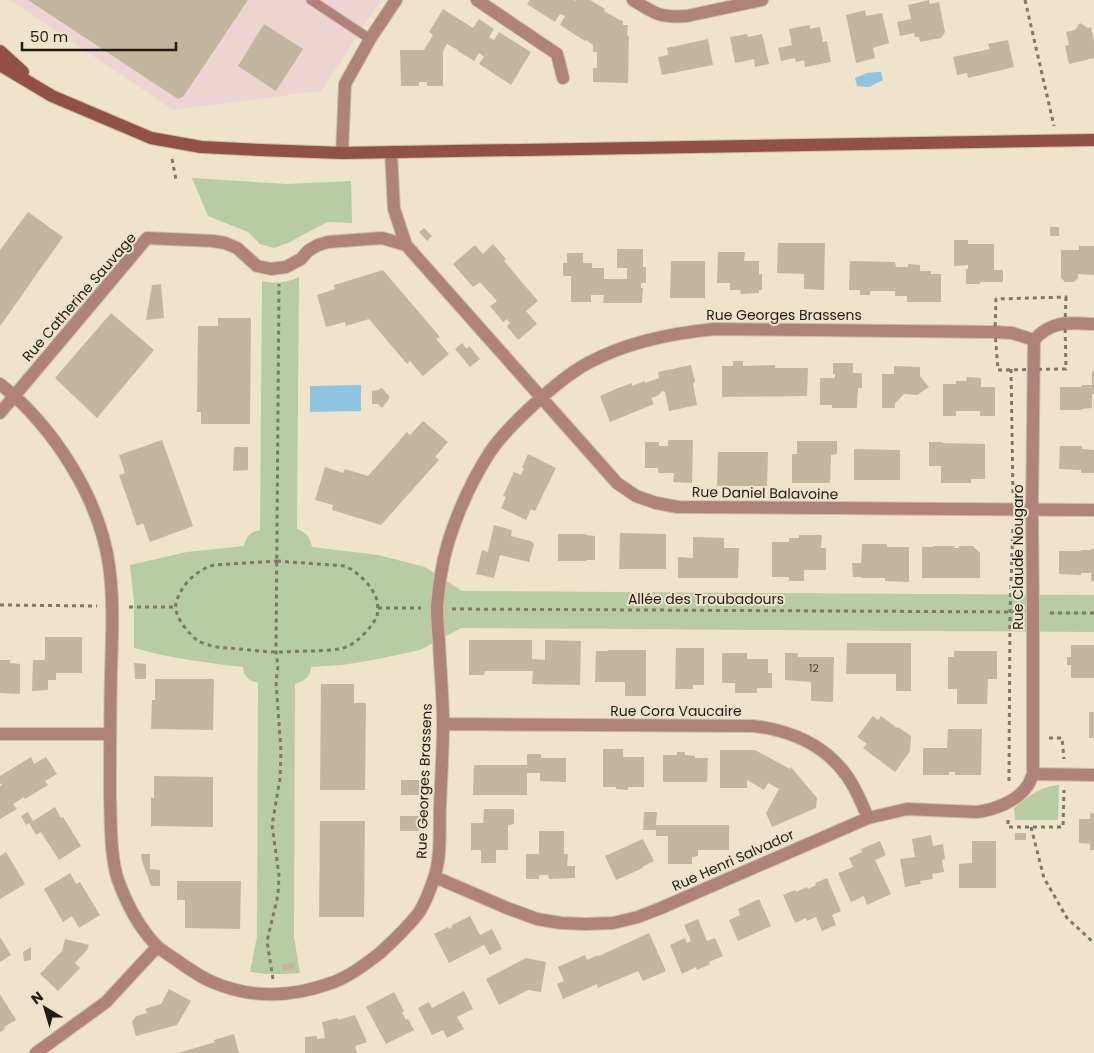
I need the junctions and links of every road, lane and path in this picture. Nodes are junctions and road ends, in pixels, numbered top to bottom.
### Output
1 (311, 0) edge
2 (396, 0) edge
3 (477, 0) edge
4 (633, 0) edge
5 (762, 0) edge
6 (1024, 0) edge
7 (370, 39) junction
8 (0, 52) edge
9 (0, 65) edge
10 (563, 78) dead end
11 (52, 96) junction
12 (1057, 140) junction
13 (1094, 140) edge
14 (391, 152) junction
15 (342, 153) junction
16 (406, 245) junction
17 (280, 269) junction
18 (1094, 324) edge
19 (1034, 340) junction
20 (1011, 369) dead end
21 (0, 384) edge
22 (14, 396) junction
23 (542, 397) junction
24 (0, 413) edge
25 (1013, 510) junction
26 (1032, 510) junction
27 (1094, 510) edge
28 (277, 561) junction
29 (0, 605) edge
30 (113, 607) junction
31 (176, 607) junction
32 (378, 608) junction
33 (437, 609) junction
34 (1010, 612) junction
35 (1034, 612) junction
36 (1094, 613) edge
37 (276, 652) junction
38 (443, 724) junction
39 (0, 734) edge
40 (110, 734) junction
41 (1032, 738) junction
42 (1032, 774) junction
43 (1065, 774) junction
44 (1094, 775) edge
45 (1009, 801) junction
46 (868, 818) junction
47 (1031, 827) junction
48 (435, 877) junction
49 (1094, 943) edge
50 (157, 947) junction
51 (274, 995) junction
52 (36, 1053) edge

1 - 7 lane
2 - 7 street
3 - 10 street
4 - 5 street
6 - 12 path
7 - 15 street
8 - 11 main road
9 - 11 main road
11 - 15 main road
12 - 13 main road
12 - 14 main road
14 - 15 main road
14 - 16 street
16 - 17 street
16 - 23 street
17 - 22 street, Rue Catherine Sauvage
17 - 28 path
18 - 19 street
19 - 23 street, Rue Georges Brassens
19 - 26 street, Rue Claude Nougaro
20 - 25 path
21 - 22 street, Rue Georges Brassens
22 - 24 street
22 - 30 street, Rue Georges Brassens
23 - 25 street, Rue Daniel Balavoine
23 - 33 street, Rue Georges Brassens
25 - 26 street, Rue Daniel Balavoine
25 - 34 path
26 - 27 street, Rue Daniel Balavoine
26 - 35 street, Rue Claude Nougaro
28 - 31 path
28 - 32 path
28 - 37 path
29 - 30 path
30 - 31 path
30 - 40 street, Rue Georges Brassens
31 - 37 path
32 - 33 path, Allée des Troubadours
32 - 37 path
33 - 34 path, Allée des Troubadours
33 - 38 street, Rue Georges Brassens
34 - 35 path, Allée des Troubadours
34 - 45 path
35 - 36 path, Allée des Troubadours
35 - 41 street, Rue Claude Nougaro
37 - 51 path
38 - 46 street, Rue Cora Vaucaire
38 - 48 street, Rue Georges Brassens
39 - 40 street
40 - 50 street, Rue Georges Brassens
41 - 42 street, Rue Claude Nougaro
41 - 43 path
42 - 43 street
42 - 45 street, Rue Henri Salvador
43 - 44 street
43 - 47 path
45 - 46 street, Rue Henri Salvador
45 - 47 path
46 - 48 street, Rue Henri Salvador
47 - 49 path
48 - 51 street, Rue Georges Brassens
50 - 51 street, Rue Georges Brassens
50 - 52 street

